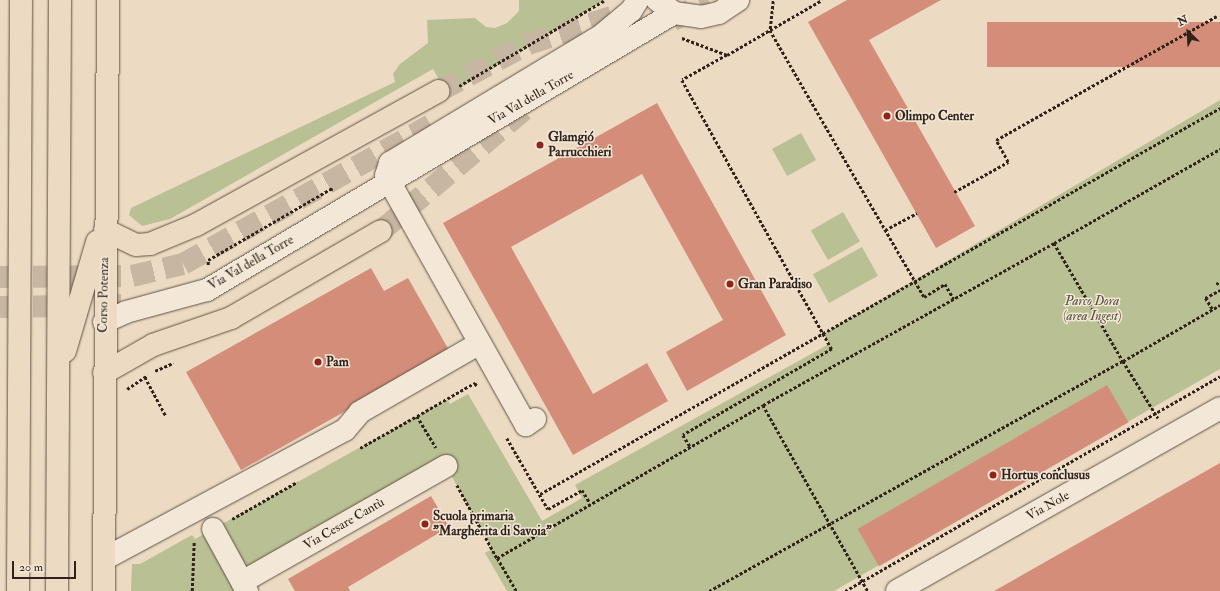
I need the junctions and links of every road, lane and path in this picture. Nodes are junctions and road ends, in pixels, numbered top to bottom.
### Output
1 (21, 0) edge
2 (60, 0) edge
3 (108, 0) edge
4 (638, 0) edge
5 (657, 0) edge
6 (738, 0) edge
7 (773, 0) edge
8 (822, 0) edge
9 (674, 13) junction
10 (1217, 16) dead end
11 (651, 26) junction
12 (770, 30) junction
13 (727, 55) junction
14 (438, 91) tunnel mouth
15 (1220, 108) edge
16 (1220, 149) edge
17 (388, 183) junction
18 (954, 192) dead end
19 (917, 213) dead end
20 (105, 222) junction
21 (886, 230) junction
22 (381, 231) tunnel mouth
23 (1054, 243) junction
24 (915, 281) junction
25 (1220, 282) edge
26 (1216, 284) dead end
27 (1220, 290) edge
28 (954, 298) junction
29 (1220, 305) edge
30 (1212, 309) junction
31 (104, 322) junction
32 (823, 334) junction
33 (480, 343) junction
34 (1123, 360) junction
35 (58, 370) junction
36 (154, 372) dead end
37 (104, 373) junction
38 (1220, 376) edge
39 (145, 377) junction
40 (479, 390) dead end
41 (122, 392) dead end
42 (763, 405) junction
43 (1220, 408) edge
44 (1155, 413) junction
45 (166, 416) dead end
46 (417, 416) junction
47 (535, 419) dead end
48 (506, 435) dead end
49 (1170, 437) junction
50 (690, 446) junction
51 (356, 450) dead end
52 (446, 466) junction
53 (302, 480) dead end
54 (540, 494) junction
55 (590, 503) junction
56 (830, 523) junction
57 (213, 529) junction
58 (497, 558) junction
59 (104, 559) junction
60 (862, 581) junction
61 (244, 586) edge
62 (18, 591) edge
63 (57, 591) edge
64 (104, 591) edge
65 (192, 591) edge
66 (516, 591) edge
67 (709, 591) edge
68 (845, 591) edge
69 (868, 591) edge
70 (897, 591) edge

1 - 62 main road
2 - 35 main road
3 - 20 main road, Corso Potenza
4 - 17 street, Via Val della Torre
5 - 9 street
6 - 9 street
7 - 12 path
8 - 12 path
9 - 11 street, Via Val della Torre
10 - 18 path
11 - 13 path
11 - 17 street, Via Val della Torre
12 - 13 path
12 - 21 path
13 - 32 path
14 - 20 main road
15 - 24 path
16 - 23 path
17 - 31 street, Via Val della Torre
17 - 33 street
19 - 21 path
20 - 31 main road, Corso Potenza
20 - 35 main road
21 - 24 path
22 - 37 main road
23 - 28 path
23 - 34 path
24 - 28 path
24 - 32 path
25 - 26 path
27 - 30 path
28 - 42 path
29 - 30 path
30 - 34 path
31 - 37 main road, Corso Potenza
32 - 50 path
32 - 54 path
33 - 47 street
33 - 59 street
34 - 44 path
34 - 56 path
35 - 63 main road
36 - 39 path
37 - 59 main road, Corso Potenza
38 - 44 path
39 - 41 path
39 - 45 path
40 - 46 path
42 - 50 path
42 - 56 path
43 - 49 street, Via Nole
44 - 49 path
44 - 60 path
46 - 51 path
46 - 52 path
48 - 54 path
49 - 70 street, Via Nole
50 - 55 path
52 - 58 path
52 - 61 street, Via Cesare Cantù
53 - 57 path
54 - 55 path
55 - 58 path
56 - 60 path
56 - 67 path
57 - 61 street
57 - 65 path
58 - 66 path
59 - 64 main road, Corso Potenza
60 - 68 path
60 - 69 path

